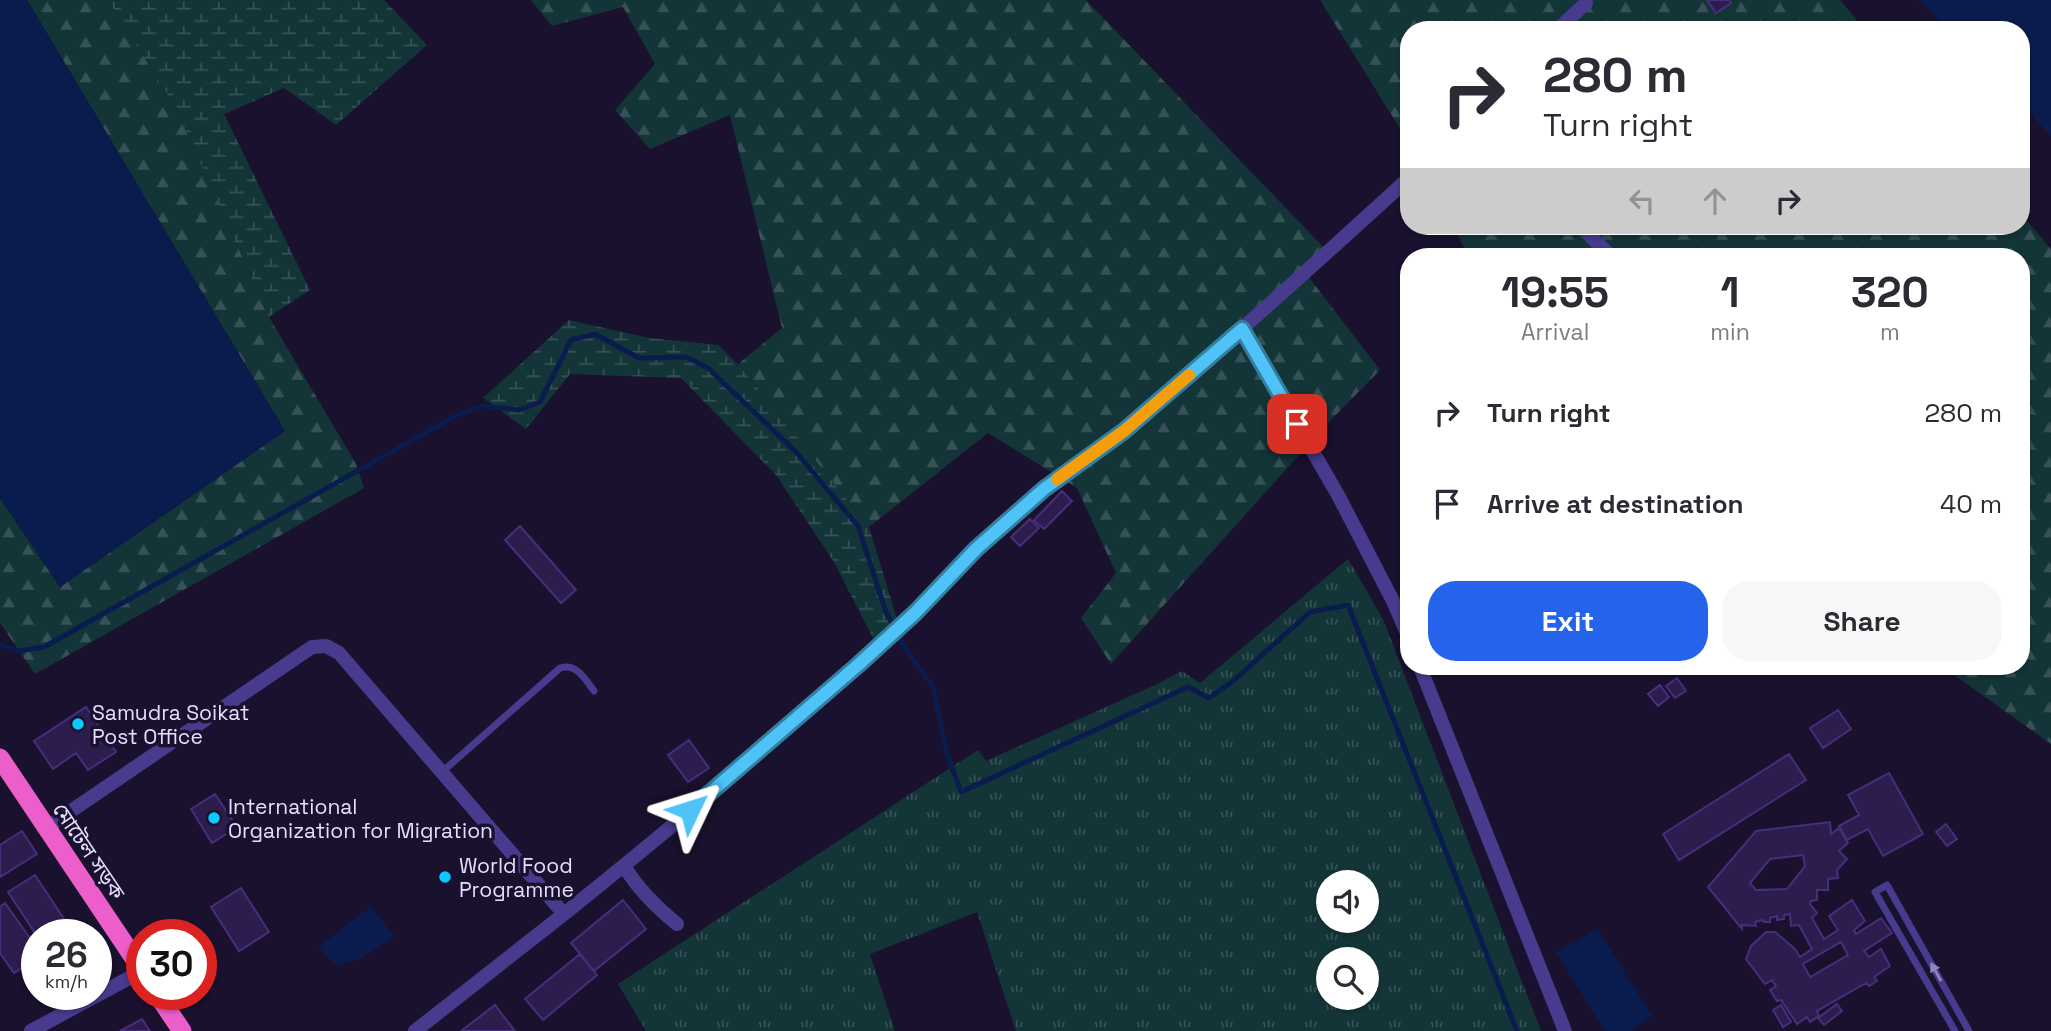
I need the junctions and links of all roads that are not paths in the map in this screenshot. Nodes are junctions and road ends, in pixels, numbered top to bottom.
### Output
1 (1587, 3) dead end
2 (1567, 21) edge
3 (1400, 185) edge
4 (1589, 235) edge
5 (1603, 248) edge
6 (1242, 329) junction
7 (1400, 617) edge
8 (1423, 675) edge
9 (594, 691) dead end
10 (0, 758) edge
11 (442, 772) junction
12 (46, 828) junction
13 (624, 866) junction
14 (564, 914) junction
15 (677, 924) dead end
16 (126, 946) edge
17 (126, 979) edge
18 (167, 1010) edge
19 (31, 1031) edge
20 (181, 1031) edge
21 (415, 1031) edge
22 (1565, 1031) edge
23 (1955, 1031) edge
24 (1969, 1031) edge

1 - 2 street
3 - 6 street
4 - 5 street
6 - 7 street
6 - 13 street
8 - 22 street
9 - 11 lane
10 - 12 highway, মোটেল সড়ক
11 - 12 street
11 - 14 street
12 - 16 highway, মোটেল সড়ক
13 - 14 street
13 - 15 street
14 - 21 street
17 - 19 street
18 - 20 highway
24 -> 23 lane

